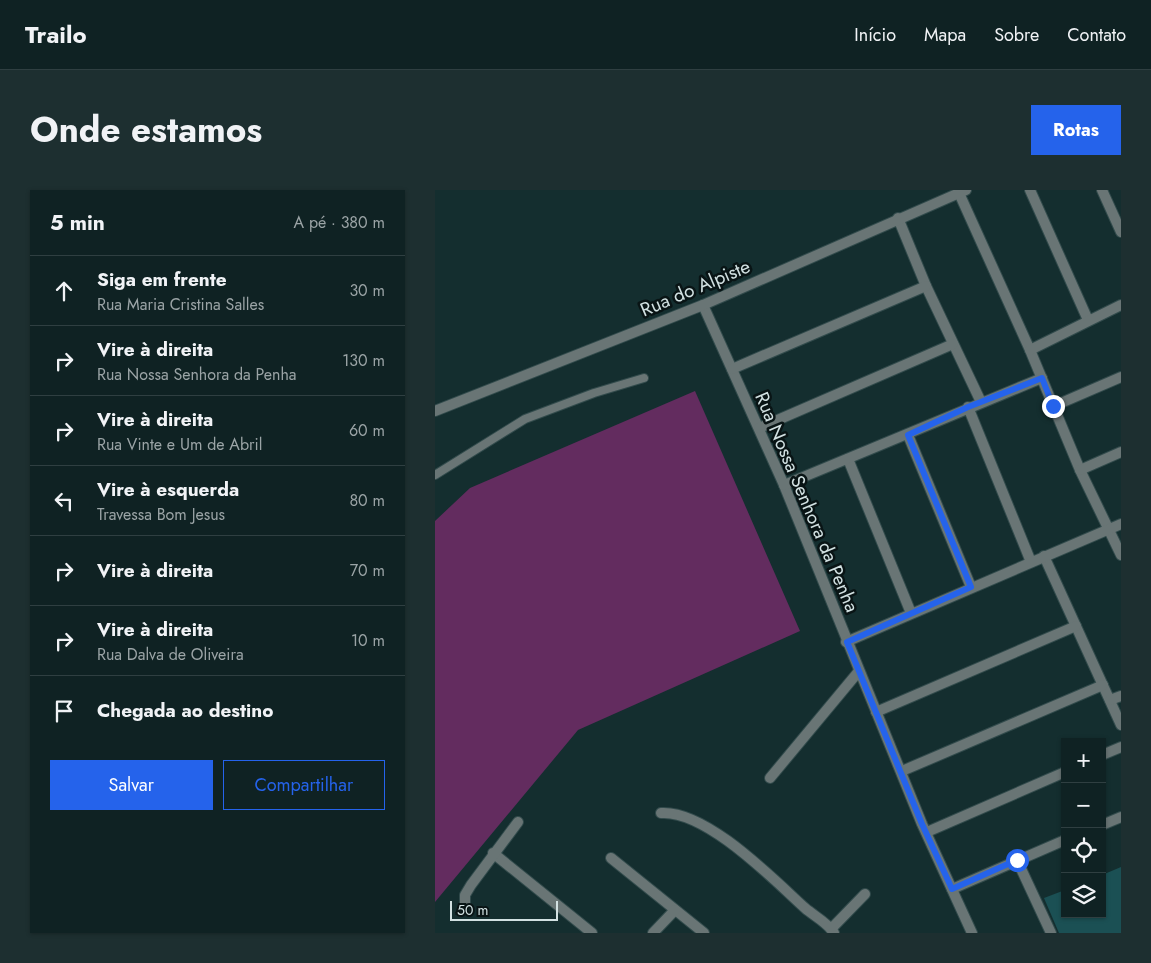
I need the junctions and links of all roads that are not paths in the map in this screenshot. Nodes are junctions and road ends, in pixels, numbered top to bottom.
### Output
1 (1030, 190) edge
2 (1102, 190) edge
3 (962, 192) edge
4 (898, 218) junction
5 (1121, 232) edge
6 (927, 286) junction
7 (703, 305) junction
8 (1121, 305) edge
9 (1088, 320) junction
10 (953, 344) junction
11 (1030, 350) junction
12 (732, 369) junction
13 (1121, 377) edge
14 (644, 378) dead end
15 (1042, 378) junction
16 (981, 402) junction
17 (1053, 406) junction
18 (968, 407) junction
19 (435, 410) edge
20 (759, 428) junction
21 (908, 435) junction
22 (1121, 452) edge
23 (848, 459) junction
24 (1080, 470) junction
25 (435, 475) edge
26 (784, 486) junction
27 (1121, 524) edge
28 (1110, 529) junction
29 (1121, 555) edge
30 (1044, 556) junction
31 (1031, 562) junction
32 (971, 587) junction
33 (911, 613) junction
34 (1076, 626) junction
35 (847, 642) junction
36 (859, 671) junction
37 (1103, 685) junction
38 (1121, 696) edge
39 (1110, 700) junction
40 (876, 712) junction
41 (1121, 725) edge
42 (1121, 747) edge
43 (1106, 753) edge
44 (902, 771) junction
45 (1061, 774) edge
46 (770, 778) dead end
47 (661, 813) dead end
48 (1121, 817) edge
49 (518, 822) dead end
50 (1106, 823) edge
51 (927, 832) junction
52 (1061, 842) edge
53 (493, 853) junction
54 (611, 858) dead end
55 (1017, 860) junction
56 (952, 889) junction
57 (865, 894) dead end
58 (465, 904) dead end
59 (675, 910) junction
60 (832, 931) edge
61 (592, 933) edge
62 (653, 933) edge
63 (704, 933) edge
64 (972, 933) edge
65 (1051, 933) edge

1 - 9 street
2 - 5 street
3 - 4 street, Rua do Alpiste
3 - 11 street
4 - 6 street
4 - 7 street, Rua do Alpiste
6 - 10 street
6 - 12 street
7 - 12 street, Rua Nossa Senhora da Penha
7 - 19 street, Rua do Alpiste
8 - 9 street
9 - 11 street
10 - 16 street
10 - 20 street
11 - 15 street
12 - 20 street, Rua Nossa Senhora da Penha
13 - 17 street
14 - 25 lane
15 - 16 street
15 - 17 street
16 - 18 street
17 - 24 street
18 - 21 street
18 - 31 street
20 - 26 street, Rua Nossa Senhora da Penha
21 - 23 street
21 - 32 street
22 - 24 street
23 - 26 street
23 - 33 street
24 - 28 street
26 - 35 street, Rua Nossa Senhora da Penha
27 - 28 street
28 - 29 street
28 - 30 street
30 - 31 street
30 - 34 street
31 - 32 street
32 - 33 street
33 - 35 street
34 - 37 street
34 - 40 street
35 - 36 street, Rua Nossa Senhora da Penha
36 - 40 street, Rua Nossa Senhora da Penha
36 - 46 street
37 - 39 street
37 - 44 street
38 - 39 street
39 - 41 street
40 - 44 street, Rua Nossa Senhora da Penha
42 - 43 street
44 - 51 street, Rua Nossa Senhora da Penha
45 - 51 street
47 - 60 street
48 - 50 street
49 - 53 street
51 - 56 street, Rua Nossa Senhora da Penha
52 - 55 street
53 - 58 street
53 - 61 street
54 - 59 street
55 - 56 street
55 - 65 street
56 - 64 street, Rua Nossa Senhora da Penha
57 - 60 street
59 - 62 street
59 - 63 street

